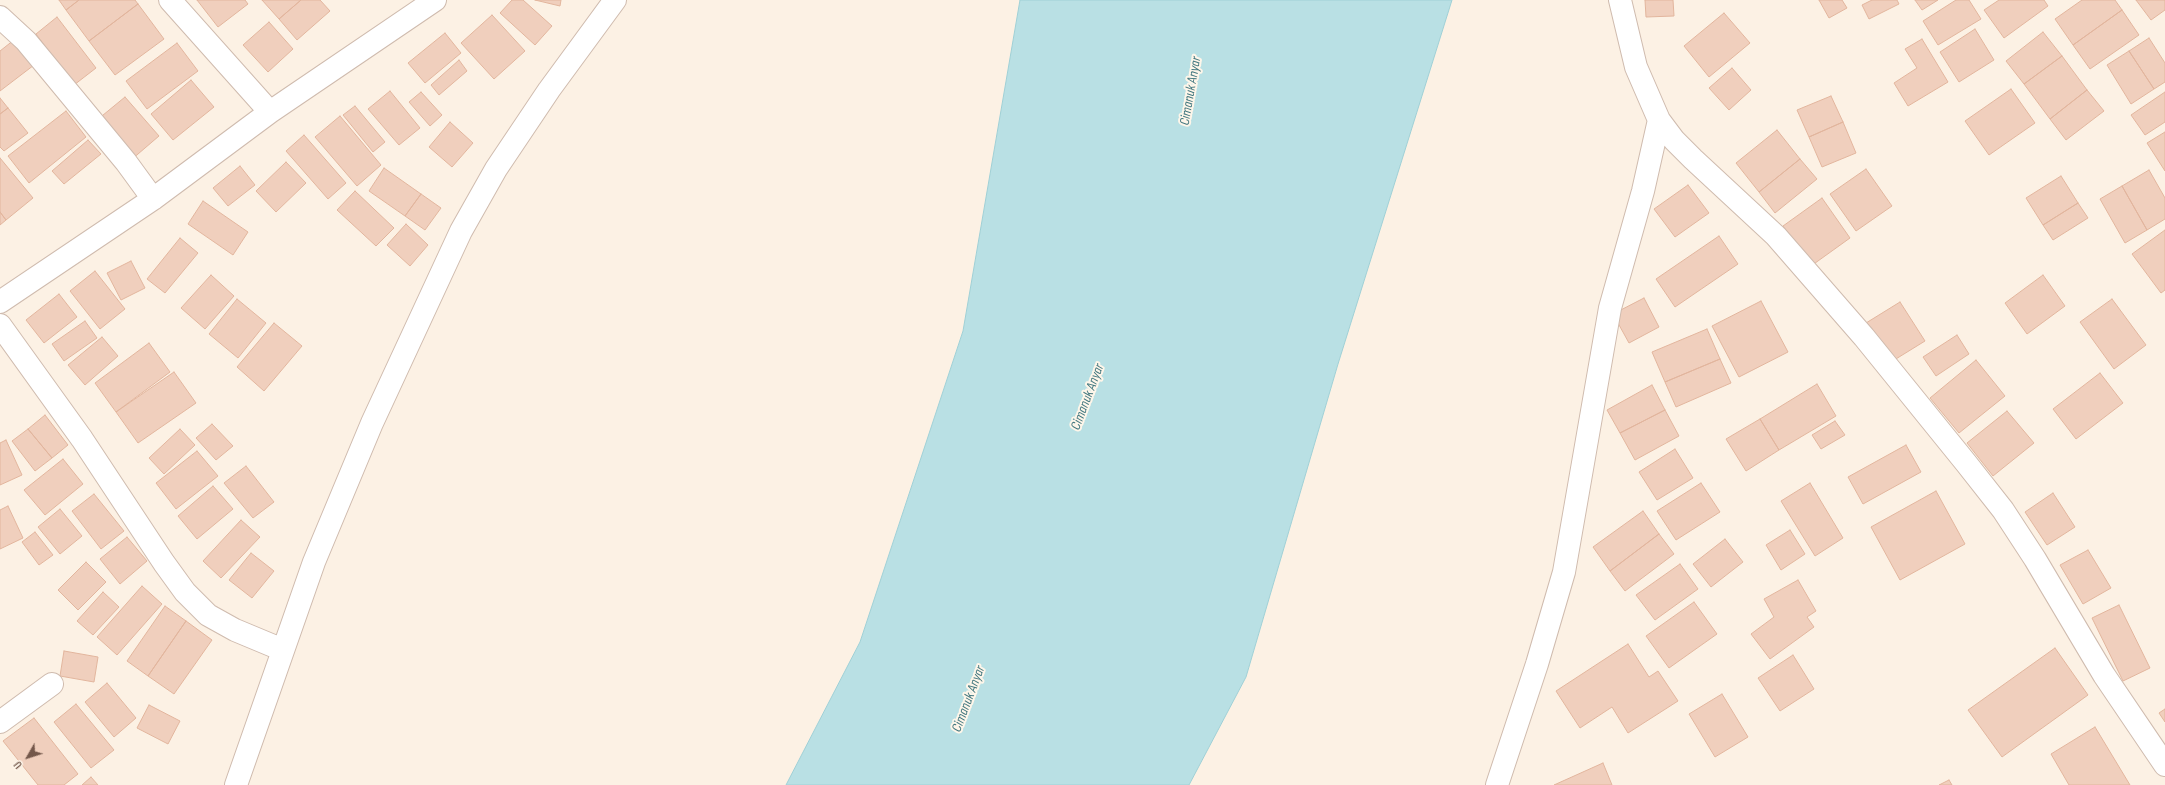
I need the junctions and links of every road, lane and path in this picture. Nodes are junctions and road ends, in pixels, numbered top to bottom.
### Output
1 (170, 0) edge
2 (435, 0) edge
3 (615, 0) edge
4 (1620, 0) edge
5 (0, 17) edge
6 (270, 112) junction
7 (1659, 120) junction
8 (153, 199) junction
9 (0, 302) edge
10 (0, 325) edge
11 (282, 650) junction
12 (52, 684) dead end
13 (0, 722) edge
14 (2165, 765) edge
15 (236, 785) edge
16 (1497, 785) edge

1 - 6 street
2 - 6 street
3 - 11 street
4 - 7 street
5 - 8 street
6 - 8 street
7 - 14 street
7 - 16 street
8 - 9 street
10 - 11 street
11 - 15 street
12 - 13 street

